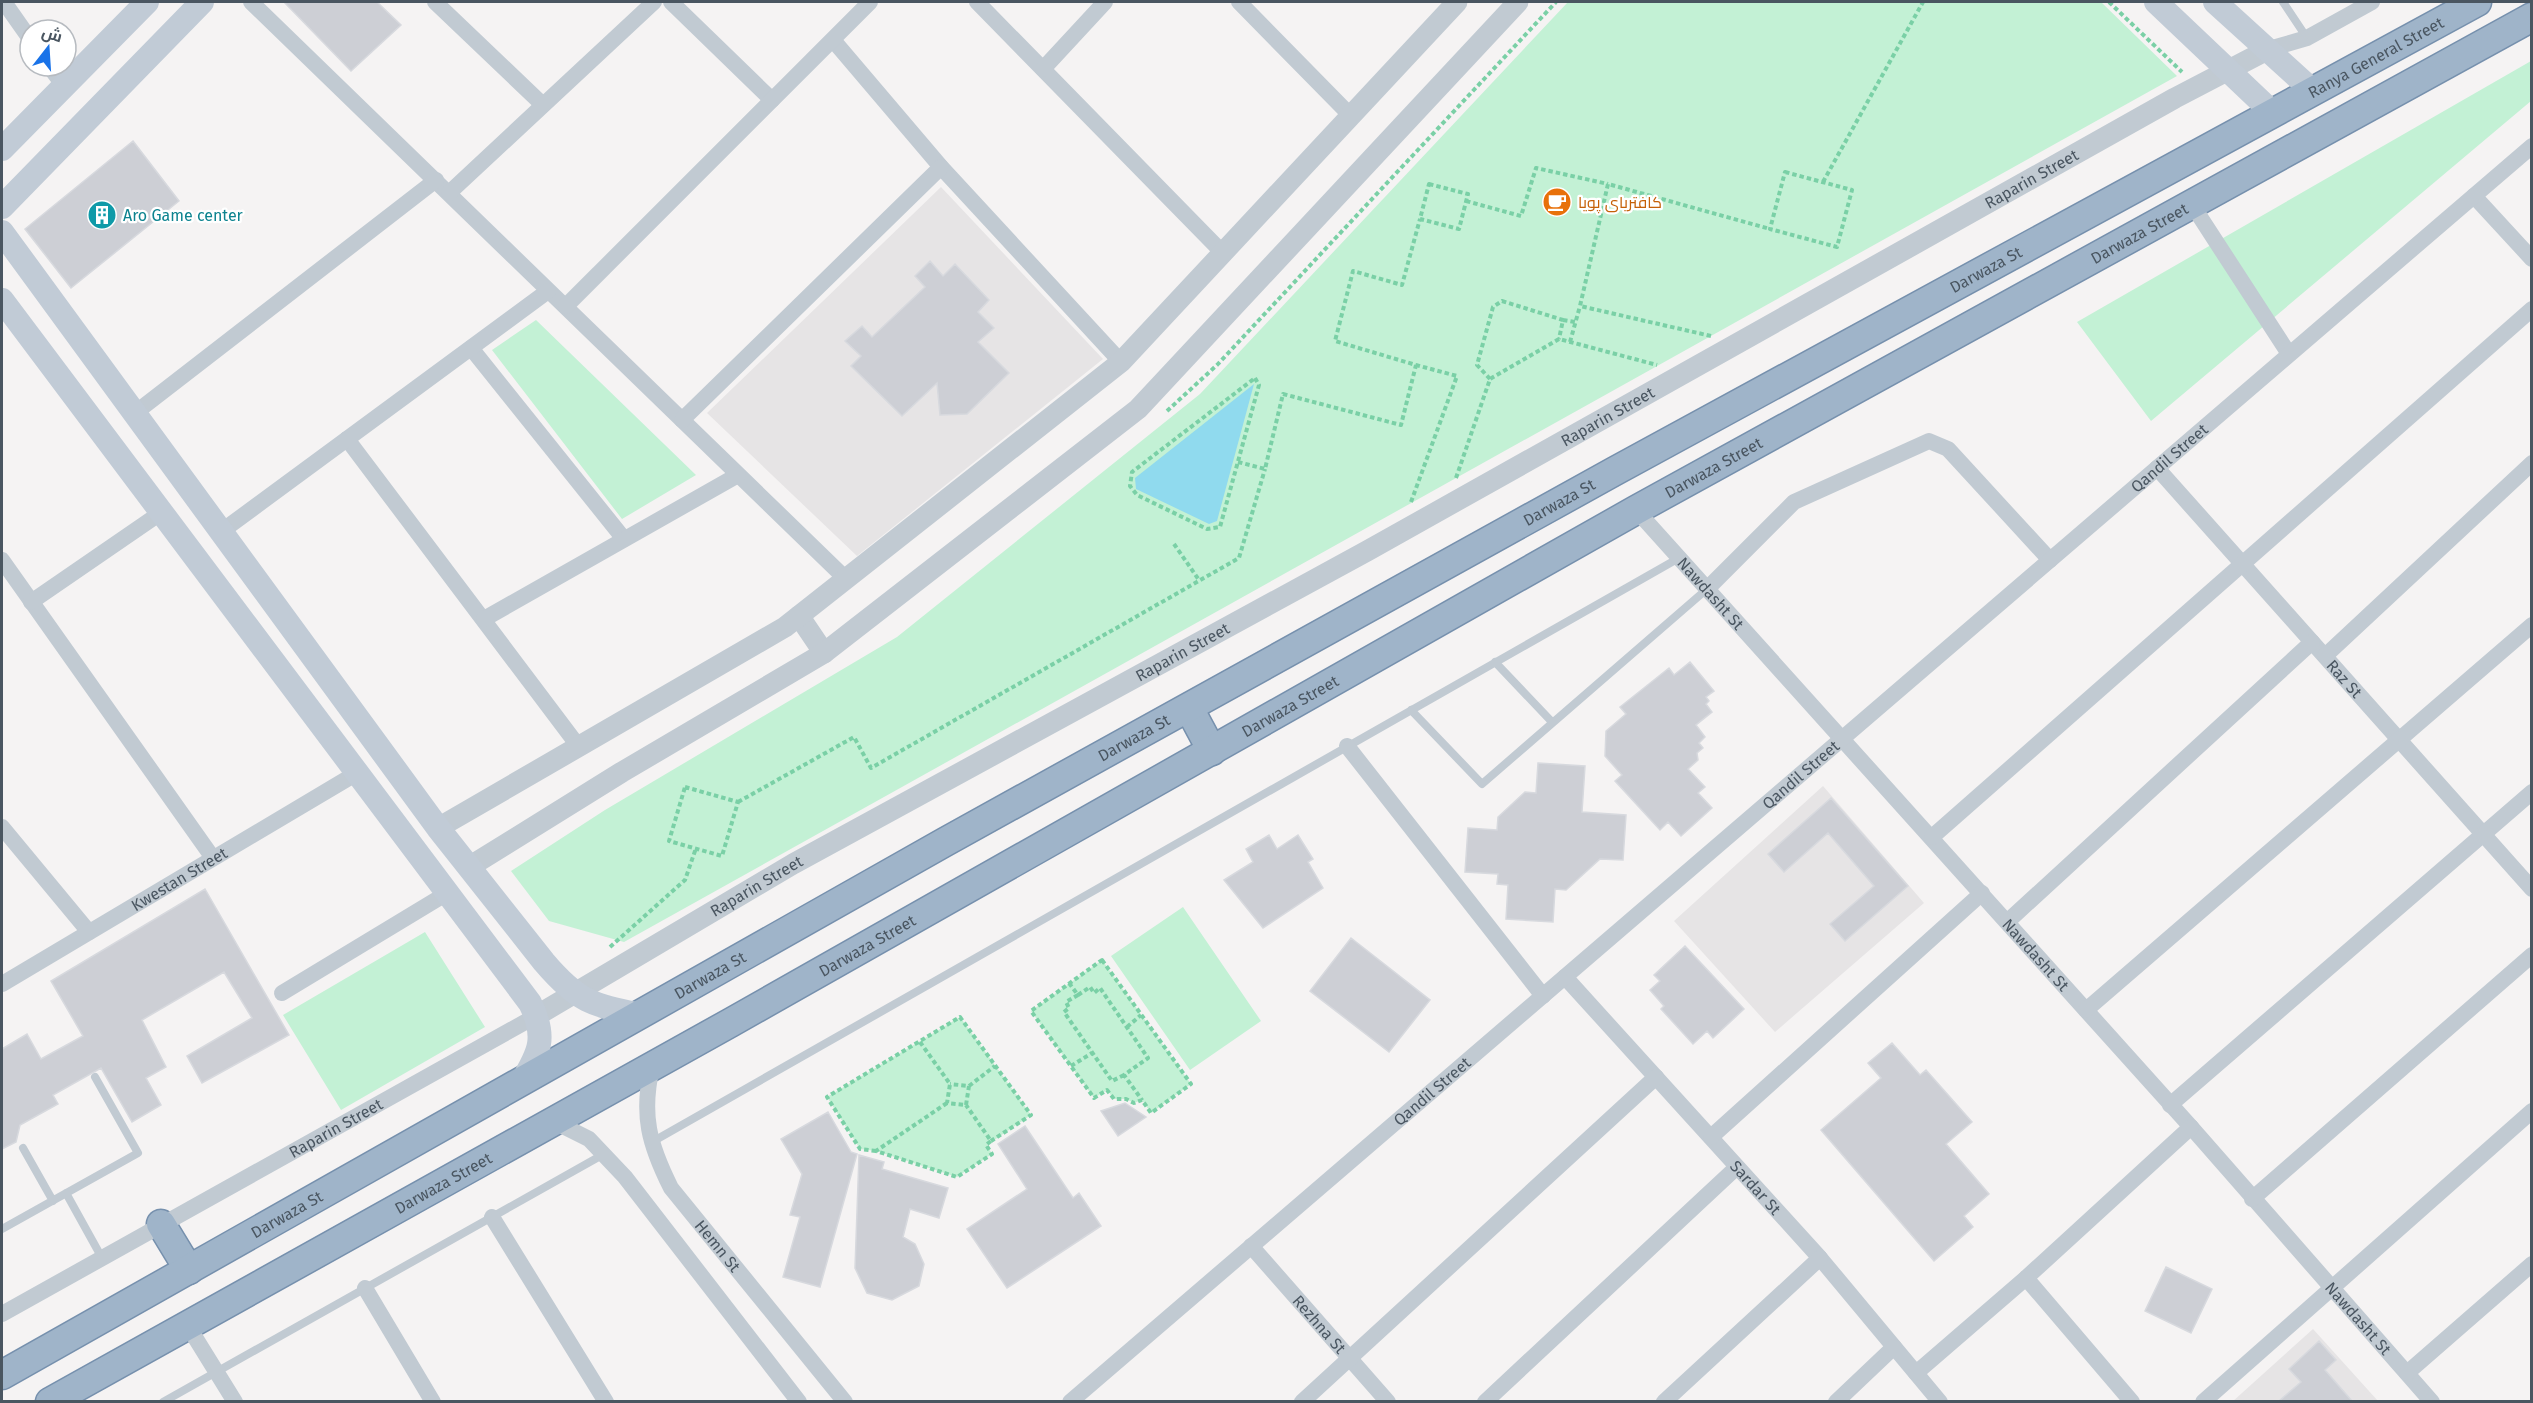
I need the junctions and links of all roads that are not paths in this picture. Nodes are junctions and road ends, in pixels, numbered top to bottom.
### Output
1 (4, 2) edge
2 (147, 2) edge
3 (202, 2) edge
4 (250, 2) edge
5 (435, 2) edge
6 (654, 2) edge
7 (671, 2) edge
8 (870, 2) edge
9 (977, 2) edge
10 (1105, 2) edge
11 (1239, 2) edge
12 (1457, 2) edge
13 (1518, 2) edge
14 (2156, 2) edge
15 (2215, 2) edge
16 (2283, 2) edge
17 (2371, 2) edge
18 (2477, 2) edge
19 (2532, 17) edge
20 (18, 22) edge
21 (2307, 38) junction
22 (832, 40) junction
23 (2269, 49) junction
24 (1043, 69) junction
25 (2229, 69) junction
26 (58, 78) edge
27 (64, 87) junction
28 (2314, 92) junction
29 (772, 100) junction
30 (543, 105) junction
31 (2273, 113) junction
32 (1351, 116) junction
33 (2532, 146) edge
34 (2, 149) edge
35 (941, 167) junction
36 (436, 180) junction
37 (449, 194) junction
38 (2474, 196) junction
39 (2191, 203) junction
40 (2, 207) edge
41 (2, 232) edge
42 (1223, 253) junction
43 (2532, 259) edge
44 (548, 291) junction
45 (2, 300) edge
46 (566, 306) junction
47 (2532, 309) edge
48 (471, 348) junction
49 (2289, 354) junction
50 (1121, 362) junction
51 (135, 413) junction
52 (682, 420) junction
53 (347, 439) junction
54 (2532, 463) edge
55 (2157, 468) junction
56 (738, 475) junction
57 (1636, 510) junction
58 (162, 512) junction
59 (222, 531) junction
60 (624, 539) junction
61 (1679, 558) junction
62 (2, 560) edge
63 (2050, 560) junction
64 (2244, 565) junction
65 (846, 579) junction
66 (1707, 589) junction
67 (31, 602) junction
68 (799, 616) junction
69 (484, 619) junction
70 (2532, 625) edge
71 (2312, 642) junction
72 (824, 653) junction
73 (2325, 656) junction
74 (1496, 662) junction
75 (1189, 708) junction
76 (1412, 710) junction
77 (1552, 723) junction
78 (1842, 738) junction
79 (2399, 740) junction
80 (1347, 746) junction
81 (579, 747) junction
82 (1212, 751) junction
83 (357, 773) junction
84 (2532, 792) edge
85 (2, 827) edge
86 (438, 828) junction
87 (2483, 834) junction
88 (1932, 837) junction
89 (213, 858) junction
90 (469, 867) junction
91 (2532, 889) edge
92 (448, 892) junction
93 (1982, 894) junction
94 (2007, 922) junction
95 (89, 932) junction
96 (2532, 955) edge
97 (544, 962) junction
98 (1565, 976) junction
99 (514, 979) junction
100 (2, 984) edge
101 (282, 993) dead end
102 (573, 993) junction
103 (1543, 996) junction
104 (2086, 1010) junction
105 (642, 1015) junction
106 (536, 1016) junction
107 (652, 1067) junction
108 (95, 1077) dead end
109 (1656, 1077) junction
110 (521, 1083) junction
111 (2170, 1105) junction
112 (2532, 1111) edge
113 (553, 1121) junction
114 (2191, 1127) junction
115 (1711, 1137) junction
116 (652, 1142) junction
117 (23, 1148) dead end
118 (604, 1154) junction
119 (1737, 1167) junction
120 (66, 1193) junction
121 (2252, 1199) junction
122 (53, 1201) junction
123 (492, 1217) junction
124 (161, 1224) junction
125 (2, 1229) edge
126 (1251, 1246) junction
127 (102, 1258) junction
128 (1820, 1258) junction
129 (2532, 1264) edge
130 (189, 1270) junction
131 (2026, 1278) junction
132 (2331, 1287) junction
133 (364, 1288) junction
134 (2, 1314) edge
135 (188, 1326) junction
136 (1894, 1347) junction
137 (1350, 1359) junction
138 (216, 1371) junction
139 (1916, 1372) junction
140 (2407, 1373) junction
141 (2, 1376) edge
142 (50, 1401) edge
143 (163, 1401) edge
144 (235, 1401) edge
145 (433, 1401) edge
146 (606, 1401) edge
147 (799, 1401) edge
148 (844, 1401) edge
149 (1070, 1401) edge
150 (1302, 1401) edge
151 (1388, 1401) edge
152 (1485, 1401) edge
153 (1664, 1401) edge
154 (1836, 1401) edge
155 (1940, 1401) edge
156 (2132, 1401) edge
157 (2203, 1401) edge
158 (2432, 1401) edge

1 - 20 street
2 - 27 main road
3 - 40 main road
4 - 36 street
5 - 30 street
6 - 30 street
7 - 29 street
8 - 22 street
9 - 24 street
10 - 24 street
11 - 32 street
12 - 32 street
13 - 72 street
14 - 25 main road
15 - 23 main road
16 - 21 lane
17 - 21 street, Raparin Street
18 - 28 highway, Ranya General Street
19 - 39 highway, Darwaza Street
21 - 23 street, Raparin Street
22 - 29 street
22 - 35 street
23 - 25 street, Raparin Street
23 - 28 main road
24 - 42 street
25 - 31 main road
25 - 102 street, Raparin Street
26 - 27 street
27 - 34 main road
28 - 31 highway, Ranya General Street
29 - 46 street
30 - 37 street
31 - 75 highway, Darwaza St
32 - 42 street
33 - 38 street, Qandil Street
35 - 50 street
35 - 52 street
36 - 37 street
36 - 51 street
37 - 44 street
38 - 43 street
38 - 49 street, Qandil Street
39 - 49 street
39 - 57 highway, Darwaza Street
41 - 51 main road
42 - 50 street
44 - 46 street
44 - 48 street
45 - 58 main road
46 - 52 street
47 - 64 street
48 - 53 street
48 - 60 street
49 - 55 street, Qandil Street
50 - 65 street
51 - 59 main road
52 - 56 street
53 - 59 street
53 - 69 street
54 - 73 street
55 - 63 street, Qandil Street
55 - 64 street, Raz St
56 - 60 street
56 - 65 street
57 - 61 street, Nawdasht St
57 - 82 highway, Darwaza Street
58 - 67 street
58 - 83 main road
59 - 86 main road
60 - 69 street
61 - 66 street, Nawdasht St
61 - 74 lane
62 - 67 street
63 - 66 street
63 - 78 street, Qandil Street
64 - 71 street, Raz St
64 - 88 street
65 - 68 street
66 - 77 lane
66 - 78 street, Nawdasht St
67 - 89 street
68 - 72 street
68 - 81 street
69 - 81 street
70 - 79 street
71 - 73 street, Raz St
71 - 94 street
72 - 90 street
73 - 79 street, Raz St
74 - 76 lane
74 - 77 lane
75 - 82 highway
75 - 105 highway, Darwaza St
76 - 77 lane
76 - 80 lane
78 - 88 street, Nawdasht St
78 - 98 street, Qandil Street
79 - 87 street, Raz St
79 - 104 street
80 - 103 street
80 - 116 lane
81 - 86 street
82 - 107 highway, Darwaza Street
83 - 89 street, Kwestan Street
83 - 92 main road
84 - 87 street
85 - 95 street
86 - 90 main road
87 - 91 street, Raz St
87 - 111 street
88 - 93 street, Nawdasht St
89 - 95 street, Kwestan Street
90 - 97 main road
92 - 99 main road
92 - 101 street
93 - 94 street, Nawdasht St
93 - 115 street
94 - 104 street, Nawdasht St
95 - 100 street, Kwestan Street
96 - 121 street
97 - 99 main road
97 - 102 main road
98 - 103 street, Qandil Street
98 - 109 street, Sardar St
99 - 106 main road
102 - 105 main road
102 - 106 street, Raparin Street
103 - 126 street, Qandil Street
104 - 111 street, Nawdasht St
105 - 110 highway, Darwaza St
106 - 110 main road
106 - 124 street, Raparin Street
107 - 113 highway, Darwaza Street
107 - 116 street, Hemn St
108 - 120 lane
109 - 115 street, Sardar St
109 - 137 street
110 - 130 highway, Darwaza St
111 - 114 street, Nawdasht St
112 - 132 street
113 - 118 street, Hemn St
113 - 135 highway, Darwaza Street
114 - 121 street, Nawdasht St
114 - 131 street
115 - 119 street, Sardar St
116 - 148 street, Hemn St
117 - 122 lane
118 - 123 lane
118 - 147 street, Hemn St
119 - 128 street, Sardar St
119 - 152 street
120 - 122 lane
120 - 127 lane
121 - 132 street, Nawdasht St
122 - 125 lane
123 - 133 lane
123 - 146 street
124 - 127 street, Raparin Street
124 - 130 highway
126 - 137 street, Rezhna St
126 - 149 street, Qandil Street
127 - 134 street, Raparin Street
128 - 136 street, Sardar St
128 - 153 street
129 - 140 street
130 - 141 highway, Darwaza St
131 - 139 street
131 - 156 street
132 - 140 street, Nawdasht St
132 - 157 street
133 - 138 lane
133 - 145 street
135 - 138 street
135 - 142 highway, Darwaza Street
136 - 139 street, Sardar St
136 - 154 street
137 - 150 street
137 - 151 street, Rezhna St
138 - 143 lane
138 - 144 street
139 - 155 street, Sardar St
140 - 158 street, Nawdasht St

